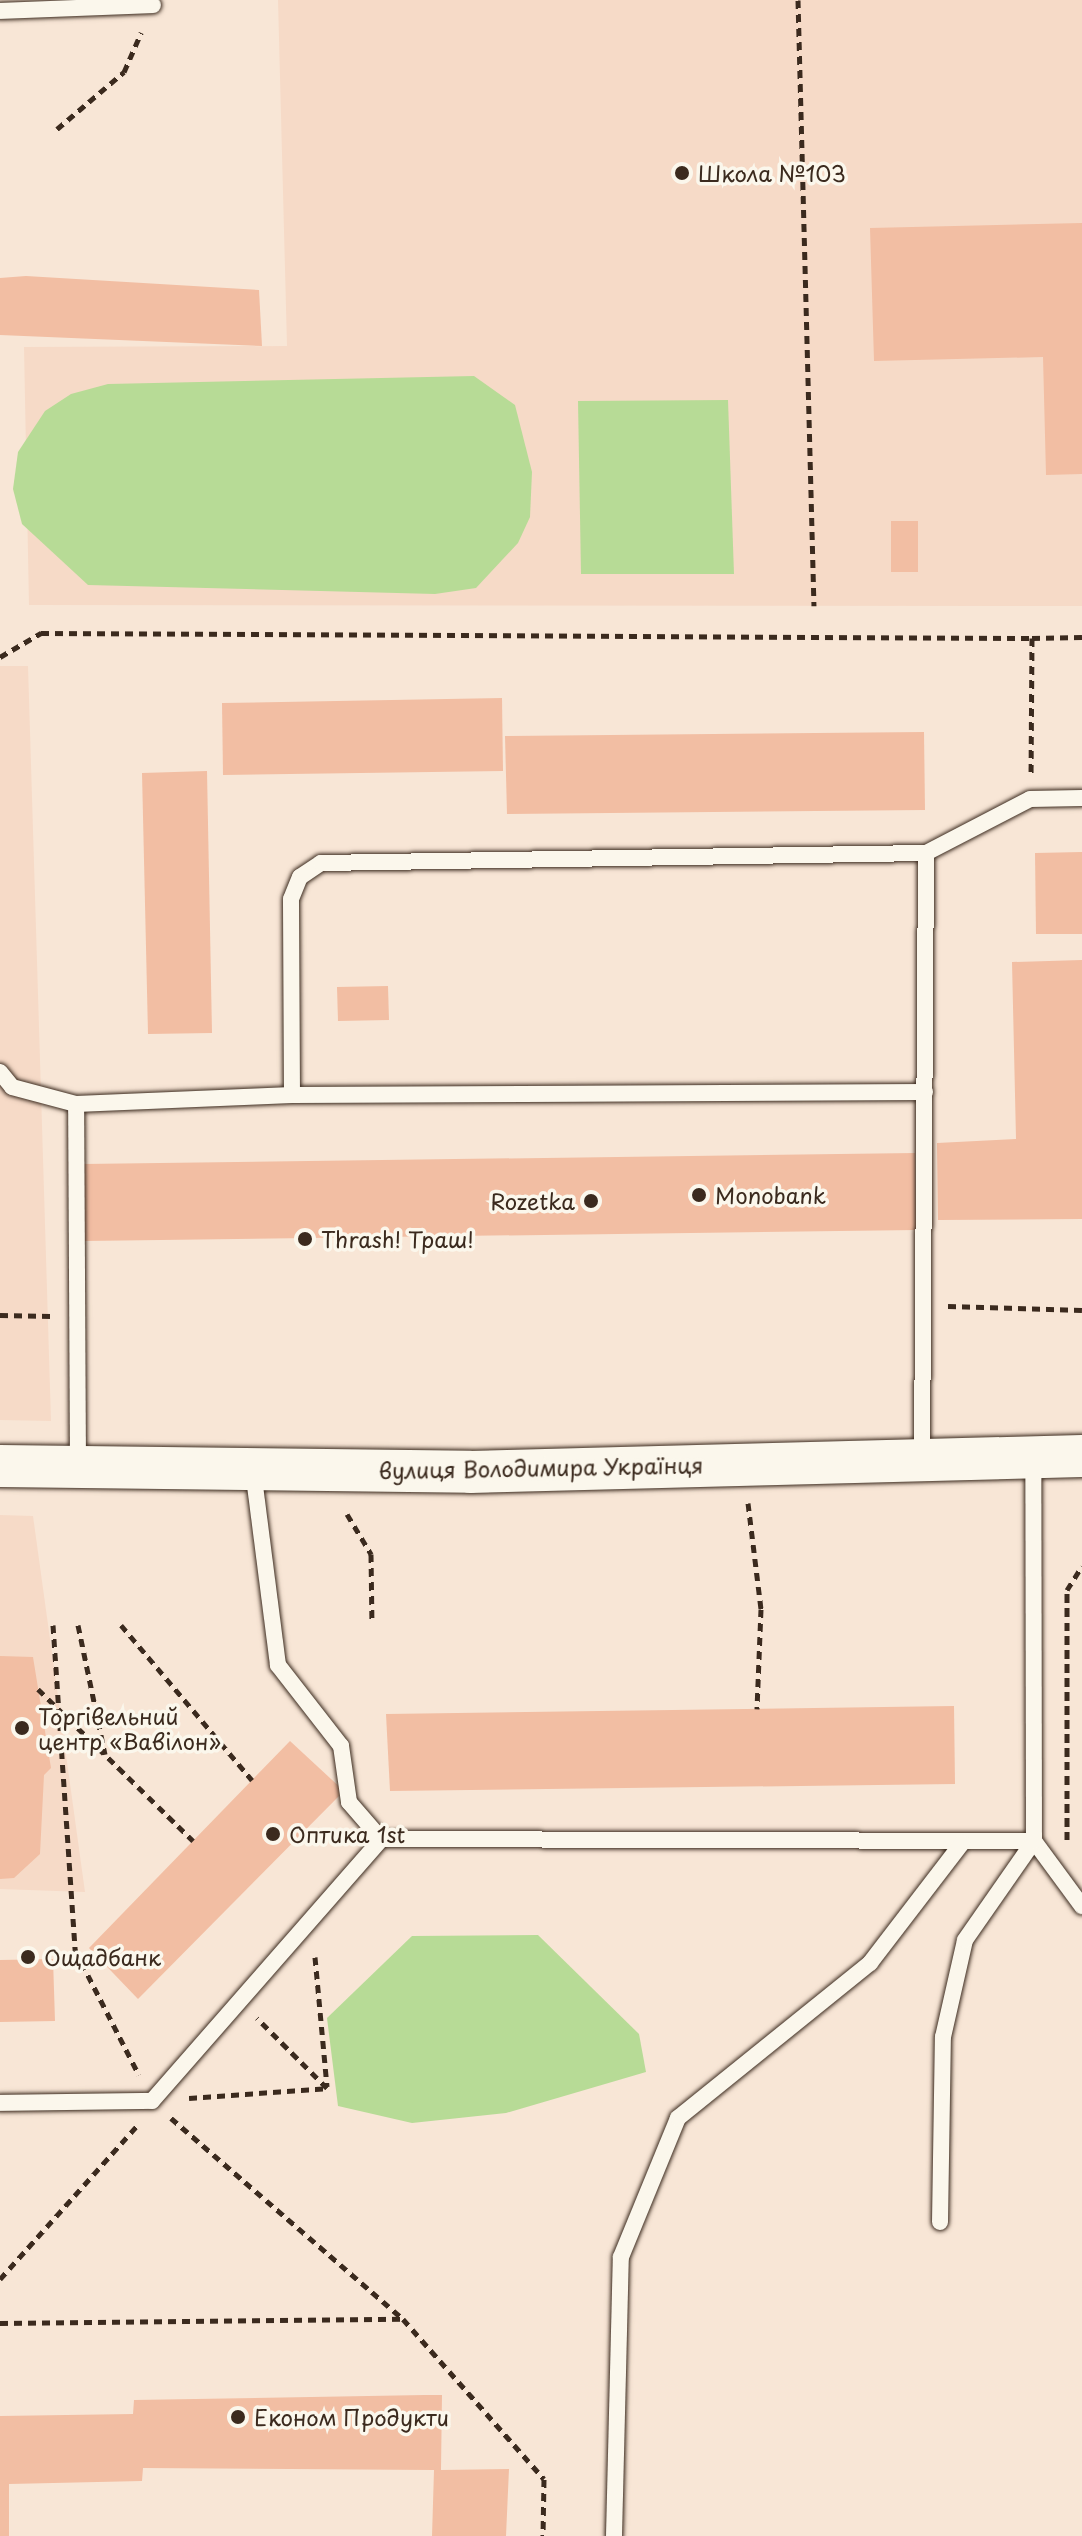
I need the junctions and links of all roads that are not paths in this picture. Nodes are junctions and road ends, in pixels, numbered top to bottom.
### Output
1 (153, 5) road end
2 (0, 11) edge
3 (1082, 798) edge
4 (926, 853) junction
5 (0, 1072) edge
6 (925, 1092) junction
7 (292, 1095) junction
8 (76, 1104) junction
9 (1033, 1456) junction
10 (1082, 1456) edge
11 (922, 1458) junction
12 (78, 1465) junction
13 (0, 1466) edge
14 (253, 1470) junction
15 (381, 1839) junction
16 (1034, 1841) junction
17 (962, 1843) junction
18 (1082, 1906) edge
19 (0, 2103) edge
20 (940, 2222) dead end
21 (614, 2536) edge

1 - 2 lane
3 - 4 lane
4 - 6 lane
4 - 7 lane
5 - 8 lane
6 - 7 lane
6 - 11 lane
7 - 8 lane
8 - 12 lane
9 - 10 street, вулиця Володимира Українця
9 - 11 street, вулиця Володимира Українця
9 - 16 lane
11 - 14 street, вулиця Володимира Українця
12 - 13 street, вулиця Володимира Українця
12 - 14 street, вулиця Володимира Українця
14 - 15 lane
15 - 17 lane
15 - 19 lane
16 - 17 lane
16 - 18 lane
16 - 20 lane
17 - 21 lane

